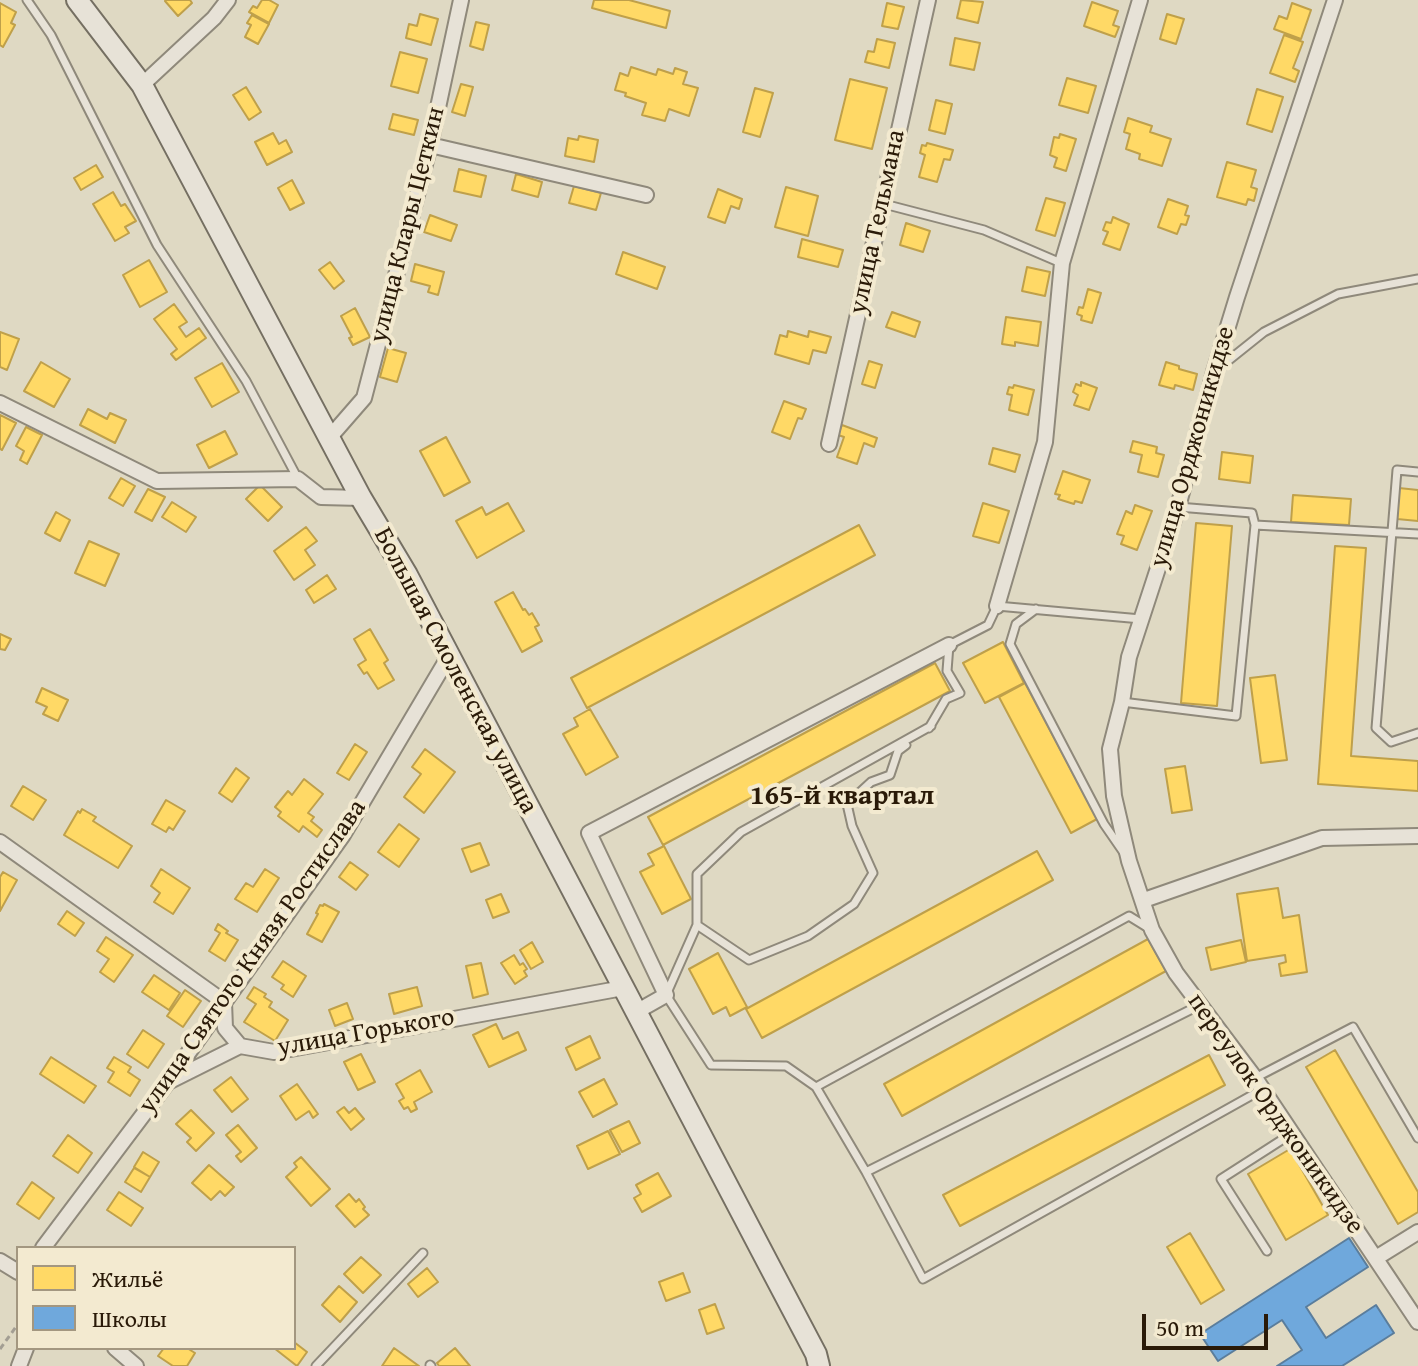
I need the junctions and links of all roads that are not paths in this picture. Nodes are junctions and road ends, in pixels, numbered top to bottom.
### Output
1 (27, 0) edge
2 (77, 0) edge
3 (228, 0) edge
4 (461, 0) edge
5 (928, 0) edge
6 (1140, 0) edge
7 (1335, 0) edge
8 (142, 85) junction
9 (430, 145) junction
10 (646, 195) dead end
11 (881, 204) junction
12 (1062, 263) junction
13 (1418, 279) edge
14 (1214, 372) junction
15 (0, 403) edge
16 (330, 437) junction
17 (829, 444) dead end
18 (1418, 472) edge
19 (298, 479) junction
20 (361, 498) junction
21 (1178, 507) junction
22 (1255, 525) junction
23 (1390, 532) junction
24 (1418, 534) edge
25 (997, 606) junction
26 (1036, 609) junction
27 (1141, 619) junction
28 (949, 645) junction
29 (449, 656) junction
30 (1122, 702) junction
31 (931, 726) junction
32 (1418, 733) edge
33 (1418, 836) edge
34 (0, 842) edge
35 (1129, 861) junction
36 (1144, 900) junction
37 (697, 925) junction
38 (1152, 930) junction
39 (623, 988) junction
40 (666, 995) junction
41 (224, 1002) junction
42 (1200, 1005) junction
43 (636, 1012) junction
44 (240, 1046) junction
45 (167, 1083) junction
46 (1259, 1083) junction
47 (816, 1087) junction
48 (1291, 1134) junction
49 (1418, 1138) edge
50 (866, 1172) junction
51 (1418, 1232) edge
52 (45, 1246) edge
53 (1267, 1251) dead end
54 (423, 1253) dead end
55 (1376, 1258) junction
56 (1418, 1322) edge
57 (117, 1350) edge
58 (820, 1362) edge
59 (136, 1366) edge
60 (316, 1366) edge

1 - 19 lane
2 - 8 main road, Большая Смоленская улица
3 - 8 street
4 - 9 street, улица Клары Цеткин
5 - 11 street, улица Тельмана
6 - 12 street
7 - 14 street, улица Орджоникидзе
8 - 16 main road, Большая Смоленская улица
9 - 10 street
9 - 16 street, улица Клары Цеткин
11 - 12 lane
11 - 17 street, улица Тельмана
12 - 25 street
13 - 14 lane
14 - 21 street, улица Орджоникидзе
15 - 19 street
16 - 20 main road, Большая Смоленская улица
18 - 23 lane
19 - 20 street
20 - 29 main road, Большая Смоленская улица
21 - 22 lane
21 - 27 street, улица Орджоникидзе
22 - 23 lane
22 - 30 lane
23 - 24 lane
23 - 32 lane
25 - 26 lane
25 - 28 lane
26 - 27 lane
26 - 35 lane
27 - 30 street, улица Орджоникидзе
28 - 31 lane
28 - 40 street
29 - 39 main road, Большая Смоленская улица
29 - 41 street, улица Святого Князя Ростислава
30 - 35 street, улица Орджоникидзе
31 - 37 lane
31 - 37 lane
33 - 36 street
34 - 41 street
35 - 36 street, улица Орджоникидзе
36 - 38 street, переулок Орджоникидзе
37 - 40 lane
38 - 42 street, переулок Орджоникидзе
38 - 47 lane
39 - 43 main road, Большая Смоленская улица
39 - 44 street, улица Горького
40 - 43 street
40 - 47 lane
41 - 44 street, улица Горького
41 - 45 street, улица Святого Князя Ростислава
42 - 46 street, переулок Орджоникидзе
42 - 50 lane
43 - 58 main road, Большая Смоленская улица
44 - 45 street
45 - 52 street, улица Святого Князя Ростислава
46 - 48 street, переулок Орджоникидзе
46 - 49 lane
46 - 50 lane
47 - 50 lane
48 - 53 lane
48 - 55 street, переулок Орджоникидзе
51 - 55 street
54 - 60 lane
55 - 56 street, переулок Орджоникидзе
57 - 59 street

